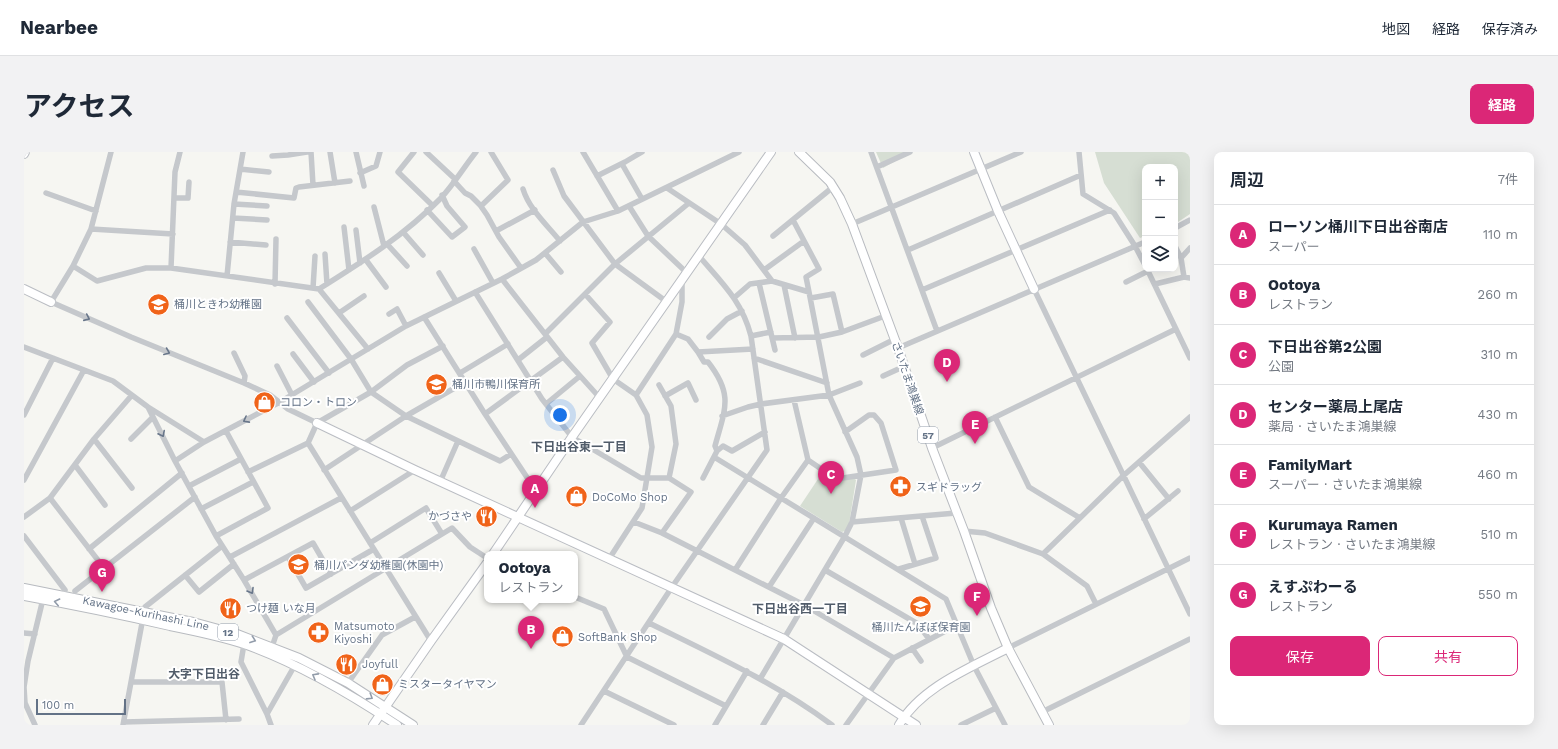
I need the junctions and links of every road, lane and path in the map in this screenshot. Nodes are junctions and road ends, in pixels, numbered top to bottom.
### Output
1 (111, 152) edge
2 (180, 152) edge
3 (243, 152) edge
4 (307, 152) edge
5 (311, 152) edge
6 (330, 152) edge
7 (356, 152) edge
8 (380, 152) edge
9 (414, 152) edge
10 (426, 152) edge
11 (476, 152) edge
12 (492, 152) edge
13 (582, 152) edge
14 (641, 152) edge
15 (739, 152) edge
16 (771, 152) edge
17 (799, 152) edge
18 (871, 152) edge
19 (910, 152) edge
20 (974, 152) edge
21 (1021, 152) edge
22 (1079, 152) edge
23 (272, 156) dead end
24 (622, 164) junction
25 (877, 166) junction
26 (240, 169) junction
27 (981, 169) junction
28 (553, 170) dead end
29 (269, 172) dead end
30 (360, 173) junction
31 (1081, 175) junction
32 (596, 176) junction
33 (455, 180) junction
34 (350, 181) dead end
35 (189, 182) dead end
36 (335, 183) junction
37 (313, 185) junction
38 (364, 186) dead end
39 (833, 187) junction
40 (667, 188) junction
41 (522, 189) dead end
42 (236, 192) junction
43 (46, 193) dead end
44 (442, 195) junction
45 (174, 198) junction
46 (642, 199) junction
47 (690, 203) junction
48 (234, 204) junction
49 (432, 205) junction
50 (267, 206) dead end
51 (374, 206) dead end
52 (481, 206) junction
53 (628, 206) junction
54 (892, 207) junction
55 (427, 210) junction
56 (535, 210) junction
57 (1110, 210) junction
58 (96, 211) junction
59 (618, 211) junction
60 (998, 211) junction
61 (233, 218) junction
62 (267, 220) dead end
63 (793, 220) junction
64 (1190, 220) edge
65 (583, 222) junction
66 (720, 224) junction
67 (852, 224) junction
68 (1178, 226) edge
69 (344, 228) dead end
70 (91, 229) junction
71 (356, 230) dead end
72 (496, 231) junction
73 (403, 232) junction
74 (173, 234) junction
75 (648, 236) junction
76 (773, 236) dead end
77 (276, 239) dead end
78 (804, 240) junction
79 (560, 241) junction
80 (230, 242) junction
81 (1142, 243) edge
82 (266, 245) dead end
83 (385, 245) junction
84 (1135, 246) junction
85 (1190, 248) edge
86 (474, 249) dead end
87 (908, 250) junction
88 (1016, 250) junction
89 (545, 253) junction
90 (1178, 253) edge
91 (325, 254) dead end
92 (423, 255) dead end
93 (315, 256) dead end
94 (699, 256) junction
95 (1180, 258) junction
96 (366, 260) junction
97 (1142, 260) edge
98 (360, 264) junction
99 (615, 264) junction
100 (74, 266) junction
101 (406, 266) dead end
102 (171, 268) junction
103 (520, 268) junction
104 (349, 270) junction
105 (764, 270) junction
106 (1142, 271) edge
107 (561, 272) dead end
108 (1148, 272) edge
109 (439, 273) dead end
110 (687, 273) junction
111 (227, 276) junction
112 (1187, 278) edge
113 (502, 279) junction
114 (682, 281) junction
115 (772, 281) junction
116 (1126, 282) dead end
117 (493, 283) junction
118 (759, 283) junction
119 (275, 284) junction
120 (327, 284) junction
121 (1155, 284) junction
122 (784, 285) junction
123 (386, 287) dead end
124 (24, 289) edge
125 (316, 289) junction
126 (1034, 289) junction
127 (922, 290) junction
128 (475, 292) junction
129 (809, 292) junction
130 (586, 294) junction
131 (364, 296) dead end
132 (735, 297) junction
133 (811, 298) junction
134 (456, 301) junction
135 (51, 302) junction
136 (308, 302) dead end
137 (667, 302) junction
138 (742, 311) junction
139 (339, 313) junction
140 (389, 314) dead end
141 (885, 316) junction
142 (424, 317) junction
143 (287, 318) dead end
144 (406, 326) junction
145 (1176, 329) junction
146 (936, 331) junction
147 (842, 332) junction
148 (676, 334) junction
149 (772, 335) junction
150 (546, 336) junction
151 (709, 336) dead end
152 (751, 336) junction
153 (819, 337) junction
154 (795, 338) junction
155 (895, 339) junction
156 (508, 344) junction
157 (443, 346) junction
158 (24, 347) edge
159 (898, 348) junction
160 (368, 349) junction
161 (753, 349) junction
162 (775, 350) dead end
163 (698, 352) junction
164 (234, 353) dead end
165 (293, 354) dead end
166 (864, 354) dead end
167 (563, 357) junction
168 (53, 358) junction
169 (754, 358) junction
170 (1190, 358) edge
171 (351, 359) junction
172 (518, 360) junction
173 (276, 366) dead end
174 (905, 366) junction
175 (84, 370) junction
176 (329, 373) junction
177 (460, 373) junction
178 (580, 376) junction
179 (883, 376) dead end
180 (1076, 377) junction
181 (613, 379) junction
182 (530, 380) junction
183 (314, 382) junction
184 (465, 382) junction
185 (244, 383) junction
186 (827, 383) junction
187 (860, 383) dead end
188 (659, 385) dead end
189 (371, 392) junction
190 (292, 395) junction
191 (636, 395) junction
192 (829, 395) junction
193 (132, 396) junction
194 (665, 396) junction
195 (600, 398) junction
196 (696, 400) dead end
197 (794, 400) junction
198 (280, 402) junction
199 (546, 404) junction
200 (761, 404) junction
201 (148, 407) junction
202 (24, 414) edge
203 (485, 414) junction
204 (406, 416) junction
205 (722, 416) junction
206 (153, 417) junction
207 (995, 417) junction
208 (1190, 417) edge
209 (317, 423) junction
210 (226, 431) junction
211 (765, 432) junction
212 (845, 432) junction
213 (572, 437) junction
214 (94, 439) junction
215 (131, 439) dead end
216 (458, 441) junction
217 (204, 442) junction
218 (308, 443) junction
219 (363, 445) junction
220 (932, 448) junction
221 (717, 451) junction
222 (511, 454) junction
223 (714, 457) junction
224 (241, 459) junction
225 (175, 460) junction
226 (808, 460) junction
227 (1139, 462) junction
228 (75, 465) junction
229 (324, 470) junction
230 (415, 470) junction
231 (248, 472) junction
232 (182, 473) junction
233 (861, 475) junction
234 (1123, 476) junction
235 (669, 478) junction
236 (703, 478) dead end
237 (748, 478) junction
238 (647, 479) junction
239 (24, 480) edge
240 (253, 482) junction
241 (440, 482) junction
242 (189, 486) junction
243 (132, 488) dead end
244 (536, 491) junction
245 (1178, 491) dead end
246 (195, 497) junction
247 (50, 498) junction
248 (341, 498) junction
249 (781, 498) junction
250 (1169, 498) junction
251 (105, 505) dead end
252 (201, 508) junction
253 (350, 510) junction
254 (956, 513) junction
255 (922, 516) junction
256 (24, 517) edge
257 (519, 517) junction
258 (814, 518) junction
259 (901, 518) junction
260 (1080, 518) junction
261 (1144, 519) junction
262 (634, 522) junction
263 (852, 522) junction
264 (964, 531) junction
265 (662, 533) junction
266 (442, 534) junction
267 (24, 536) edge
268 (216, 536) junction
269 (845, 536) junction
270 (370, 543) junction
271 (222, 546) junction
272 (89, 549) junction
273 (374, 549) junction
274 (495, 551) edge
275 (698, 551) junction
276 (1043, 554) junction
277 (484, 556) edge
278 (230, 557) junction
279 (288, 557) junction
280 (1190, 558) edge
281 (609, 559) junction
282 (234, 564) junction
283 (915, 564) junction
284 (484, 567) edge
285 (104, 568) junction
286 (386, 569) junction
287 (899, 569) junction
288 (1168, 569) junction
289 (735, 570) junction
290 (825, 570) junction
291 (331, 574) junction
292 (185, 575) junction
293 (244, 580) junction
294 (672, 587) junction
295 (769, 587) junction
296 (24, 588) edge
297 (64, 590) dead end
298 (75, 591) dead end
299 (24, 596) edge
300 (578, 598) edge
301 (43, 599) junction
302 (804, 604) junction
303 (1096, 604) junction
304 (1190, 614) edge
305 (144, 616) junction
306 (416, 617) junction
307 (649, 623) junction
308 (957, 625) junction
309 (24, 632) edge
310 (34, 634) junction
311 (276, 635) junction
312 (784, 639) junction
313 (929, 639) junction
314 (1190, 639) edge
315 (431, 641) junction
316 (244, 644) junction
317 (272, 647) junction
318 (912, 648) junction
319 (1008, 648) junction
320 (627, 657) junction
321 (894, 658) junction
322 (921, 661) dead end
323 (295, 665) junction
324 (974, 666) junction
325 (747, 671) junction
326 (760, 679) junction
327 (131, 682) junction
328 (348, 683) junction
329 (604, 691) junction
330 (783, 692) junction
331 (869, 693) junction
332 (726, 706) junction
333 (386, 707) junction
334 (996, 708) junction
335 (1042, 712) junction
336 (267, 714) junction
337 (381, 714) junction
338 (904, 716) junction
339 (226, 720) junction
340 (239, 720) dead end
341 (123, 724) edge
342 (35, 725) edge
343 (271, 725) edge
344 (373, 725) edge
345 (397, 725) edge
346 (413, 725) edge
347 (581, 725) edge
348 (674, 725) edge
349 (715, 725) edge
350 (763, 725) edge
351 (832, 725) edge
352 (846, 725) edge
353 (899, 725) edge
354 (916, 725) edge
355 (961, 725) edge
356 (1005, 725) edge
357 (1049, 725) edge

1 - 58 street
2 - 45 street
3 - 26 street
4 - 23 street
5 - 37 street
6 - 36 street
7 - 30 street
8 - 30 street
9 - 49 street
10 - 33 street
11 - 33 street
12 - 52 street
13 - 32 street
14 - 24 street
15 - 40 street
16 - 66 street
17 - 39 street, さいたま鴻巣線 / 57
18 - 25 street
19 - 25 street
20 - 27 street
21 - 27 street
22 - 31 street
24 - 32 street
24 - 46 street
25 - 54 street
26 - 29 street
26 - 42 street
27 - 54 street
27 - 60 street
28 - 65 street
30 - 38 street
31 - 57 street
31 - 60 street
32 - 59 street
33 - 44 street
33 - 52 street
34 - 36 street
35 - 45 street
36 - 37 street
37 - 42 street
39 - 63 street
39 - 67 street, さいたま鴻巣線 / 57
40 - 46 street
40 - 47 street
41 - 56 street
42 - 48 street
43 - 58 street
44 - 49 street
44 - 55 street
45 - 74 street
46 - 53 street
47 - 66 street
47 - 75 street
48 - 50 street
48 - 61 street
49 - 55 street
51 - 83 street
52 - 72 street
53 - 59 street
53 - 75 street
54 - 67 street
54 - 87 street
55 - 73 street
56 - 72 street
56 - 79 street
57 - 84 street
57 - 88 street
58 - 70 street
59 - 65 street
60 - 87 street
60 - 88 street
61 - 62 street
61 - 80 street
63 - 76 street
63 - 78 street
64 - 68 street
65 - 79 street
65 - 99 street
66 - 94 street
66 - 105 street
67 - 141 street, さいたま鴻巣線 / 57
69 - 104 street
70 - 74 street
70 - 100 street
71 - 98 street
72 - 103 street
73 - 83 street
73 - 92 street
74 - 102 street
75 - 99 street
75 - 110 street
77 - 119 street
78 - 105 street
78 - 129 street
79 - 89 street
80 - 82 street
80 - 111 street
81 - 84 street
83 - 96 street
83 - 101 street
84 - 97 street
84 - 126 street
85 - 95 street
86 - 117 street
87 - 127 street
88 - 126 street
88 - 127 street
89 - 103 street
89 - 107 street
90 - 95 street
91 - 120 street
93 - 125 street
94 - 110 street
94 - 132 street
95 - 112 street
96 - 98 street
96 - 123 street
98 - 104 street
99 - 130 street
99 - 137 street
100 - 102 street
100 - 135 street
102 - 111 street
103 - 113 street
104 - 120 street
105 - 115 street
106 - 116 street
108 - 121 street
109 - 134 street
110 - 114 street
111 - 119 street
112 - 121 street
113 - 117 street
113 - 150 street
114 - 137 street
114 - 148 street
115 - 118 street
115 - 122 street
117 - 128 street
118 - 132 street
118 - 149 street
119 - 125 street
120 - 125 street
121 - 145 street
122 - 129 street
122 - 154 street
124 - 135 street
125 - 139 street
126 - 146 street
126 - 180 street
127 - 146 street
128 - 134 street
128 - 156 street
129 - 133 street
130 - 150 street
130 - 181 street
131 - 139 street
132 - 138 street
133 - 147 street
133 - 153 street
134 - 142 street
135 -> 185 street
136 - 171 street
137 - 181 street
138 - 151 street
138 - 152 street
139 - 160 street
140 - 144 street
141 - 147 street
141 - 155 street, さいたま鴻巣線 / 57
142 - 144 street
142 - 157 street
143 - 176 street
144 - 160 street
145 - 170 street
145 - 180 street
146 - 159 street
147 - 153 street
148 - 163 street
148 - 191 street
149 - 152 street
149 - 154 street
149 - 162 street
150 - 167 street
150 - 172 street
152 - 161 street
153 - 154 street
153 - 186 street
155 - 159 street, さいたま鴻巣線 / 57
155 - 166 street
156 - 172 street
156 - 177 street
157 - 177 street
157 - 189 street
158 - 168 street
159 - 174 street, さいたま鴻巣線 / 57
160 - 171 street
161 - 163 street
161 - 169 street
163 - 205 street
164 - 185 street
165 - 183 street
167 - 178 street
167 - 182 street
168 - 175 street
168 - 202 street
169 - 186 street
169 - 200 street
171 - 176 street
171 - 189 street
172 - 182 street
173 - 190 street
174 - 179 street
174 - 220 street, さいたま鴻巣線 / 57
175 - 193 street
175 - 239 street
176 - 183 street
177 - 184 street
178 - 195 street
178 - 199 street
180 - 207 street
180 - 234 street
181 - 191 street
181 - 195 street
182 - 199 street
182 - 203 street
183 - 190 street
184 - 203 street
184 - 204 street
185 - 198 street
186 - 192 street
187 - 192 street
188 - 194 street
189 - 204 street
189 - 209 street
190 - 198 street
191 - 238 street
192 - 197 street
192 - 212 street
193 - 201 street
193 - 214 street
194 - 196 street
194 - 235 street
195 - 213 street
197 - 200 street
197 - 226 street
198 - 209 street
198 -> 210 street
199 - 213 street
200 - 205 street
200 - 211 street
201 - 206 street
201 - 217 street
203 - 222 street
204 - 216 street
204 - 219 street
205 - 221 street
206 - 215 street
206 -> 225 street
207 - 220 street
207 - 260 street
208 - 227 street
209 - 218 street
209 - 219 street
210 - 217 street
210 - 224 street
211 - 221 street
211 - 237 street
212 - 233 street
212 - 233 street
213 - 238 street
213 - 244 street
214 - 228 street
214 - 243 street
216 - 222 street
216 - 241 street
217 - 225 street
218 - 229 street
218 - 231 street
219 - 229 street
219 - 230 street
220 - 254 street, さいたま鴻巣線 / 57
221 - 223 street
222 - 244 street
223 - 236 street
223 - 237 street
224 - 231 street
224 - 242 street
225 - 232 street
226 - 233 street
226 - 249 street
227 - 234 street
227 - 250 street
228 - 247 street
228 - 251 street
229 - 248 street
230 - 241 street
230 - 253 street
231 - 240 street
232 - 242 street
232 - 272 street
233 - 263 street
234 - 260 street
234 - 261 street
235 - 238 street
235 - 265 street
237 - 249 street
237 - 275 street
238 - 262 street
240 - 252 street
240 - 268 street
241 - 257 street
242 - 246 street
244 - 257 street
245 - 250 street
246 - 252 street
246 - 285 street
247 - 256 street
247 - 272 street
248 - 253 street
248 - 278 street
249 - 258 street
249 - 289 street
250 - 261 street
252 - 268 street
253 - 270 street
254 - 255 street
254 - 264 street, さいたま鴻巣線 / 57
255 - 259 street
255 - 283 street
257 - 274 street
257 - 281 street
258 - 269 street
258 - 295 street
259 - 263 street
259 - 283 street
260 - 276 street
261 - 288 street
262 - 265 street
262 - 281 street
263 - 269 street
264 - 276 street
264 - 319 street, さいたま鴻巣線 / 57
265 - 275 street
266 - 270 street
266 - 277 street
266 - 286 street
267 - 297 street
268 - 271 street
269 - 287 street
269 - 290 street
270 - 273 street
271 - 278 street
271 - 292 street
272 - 285 street
273 - 286 street
273 - 291 street
275 - 289 street
275 - 294 street
276 - 303 street
278 - 282 street
279 - 291 street
279 - 291 street
279 - 293 street
280 - 288 street
281 - 294 street
282 - 292 street
282 - 293 street
283 - 287 street
284 - 315 street
285 - 298 street
286 - 306 street
286 - 311 street
287 - 308 street
288 - 303 street
288 - 304 street
289 - 295 street
290 - 302 street
290 - 313 street
292 - 305 street
293 -> 311 street
294 - 307 street
294 - 312 street
295 - 302 street
296 - 305 street, Kawagoe-Kurihashi Line / 12
299 - 301 street, Kawagoe-Kurihashi Line / 12
300 - 320 street
305 -> 301 street, Kawagoe-Kurihashi Line / 12
301 - 310 street
302 - 312 street
302 - 321 street
303 - 319 street
305 - 316 street, Kawagoe-Kurihashi Line / 12
305 -> 317 street, Kawagoe-Kurihashi Line / 12
305 - 327 street
306 - 315 street
306 - 328 street
307 - 320 street
307 - 325 street
308 - 313 street
308 - 324 street
309 - 310 street
310 - 342 street
311 - 317 street
312 - 326 street
312 - 331 street
313 - 318 street
314 - 335 street
315 - 333 street
316 - 323 street, Kawagoe-Kurihashi Line / 12
316 - 336 street
317 - 328 street, Kawagoe-Kurihashi Line / 12
318 - 321 street
318 - 322 street
319 - 324 street
319 - 335 street, さいたま鴻巣線 / 57
320 - 329 street
320 - 332 street
321 - 331 street
323 - 336 street
337 -> 323 street, Kawagoe-Kurihashi Line / 12
324 - 334 street
324 - 338 street
325 - 326 street
325 - 332 street
326 - 330 street
327 - 339 street
327 - 341 street
328 -> 333 street, Kawagoe-Kurihashi Line / 12
329 - 347 street
329 - 348 street
330 - 350 street
330 - 351 street
331 - 338 street
331 - 352 street
332 - 349 street
333 - 337 street
333 - 346 street, Kawagoe-Kurihashi Line / 12
334 - 355 street
334 - 356 street
335 - 357 street, さいたま鴻巣線 / 57
336 - 343 street
337 - 344 street
337 - 345 street, Kawagoe-Kurihashi Line / 12
338 - 353 street
338 - 354 street
339 - 340 street
339 - 341 street

